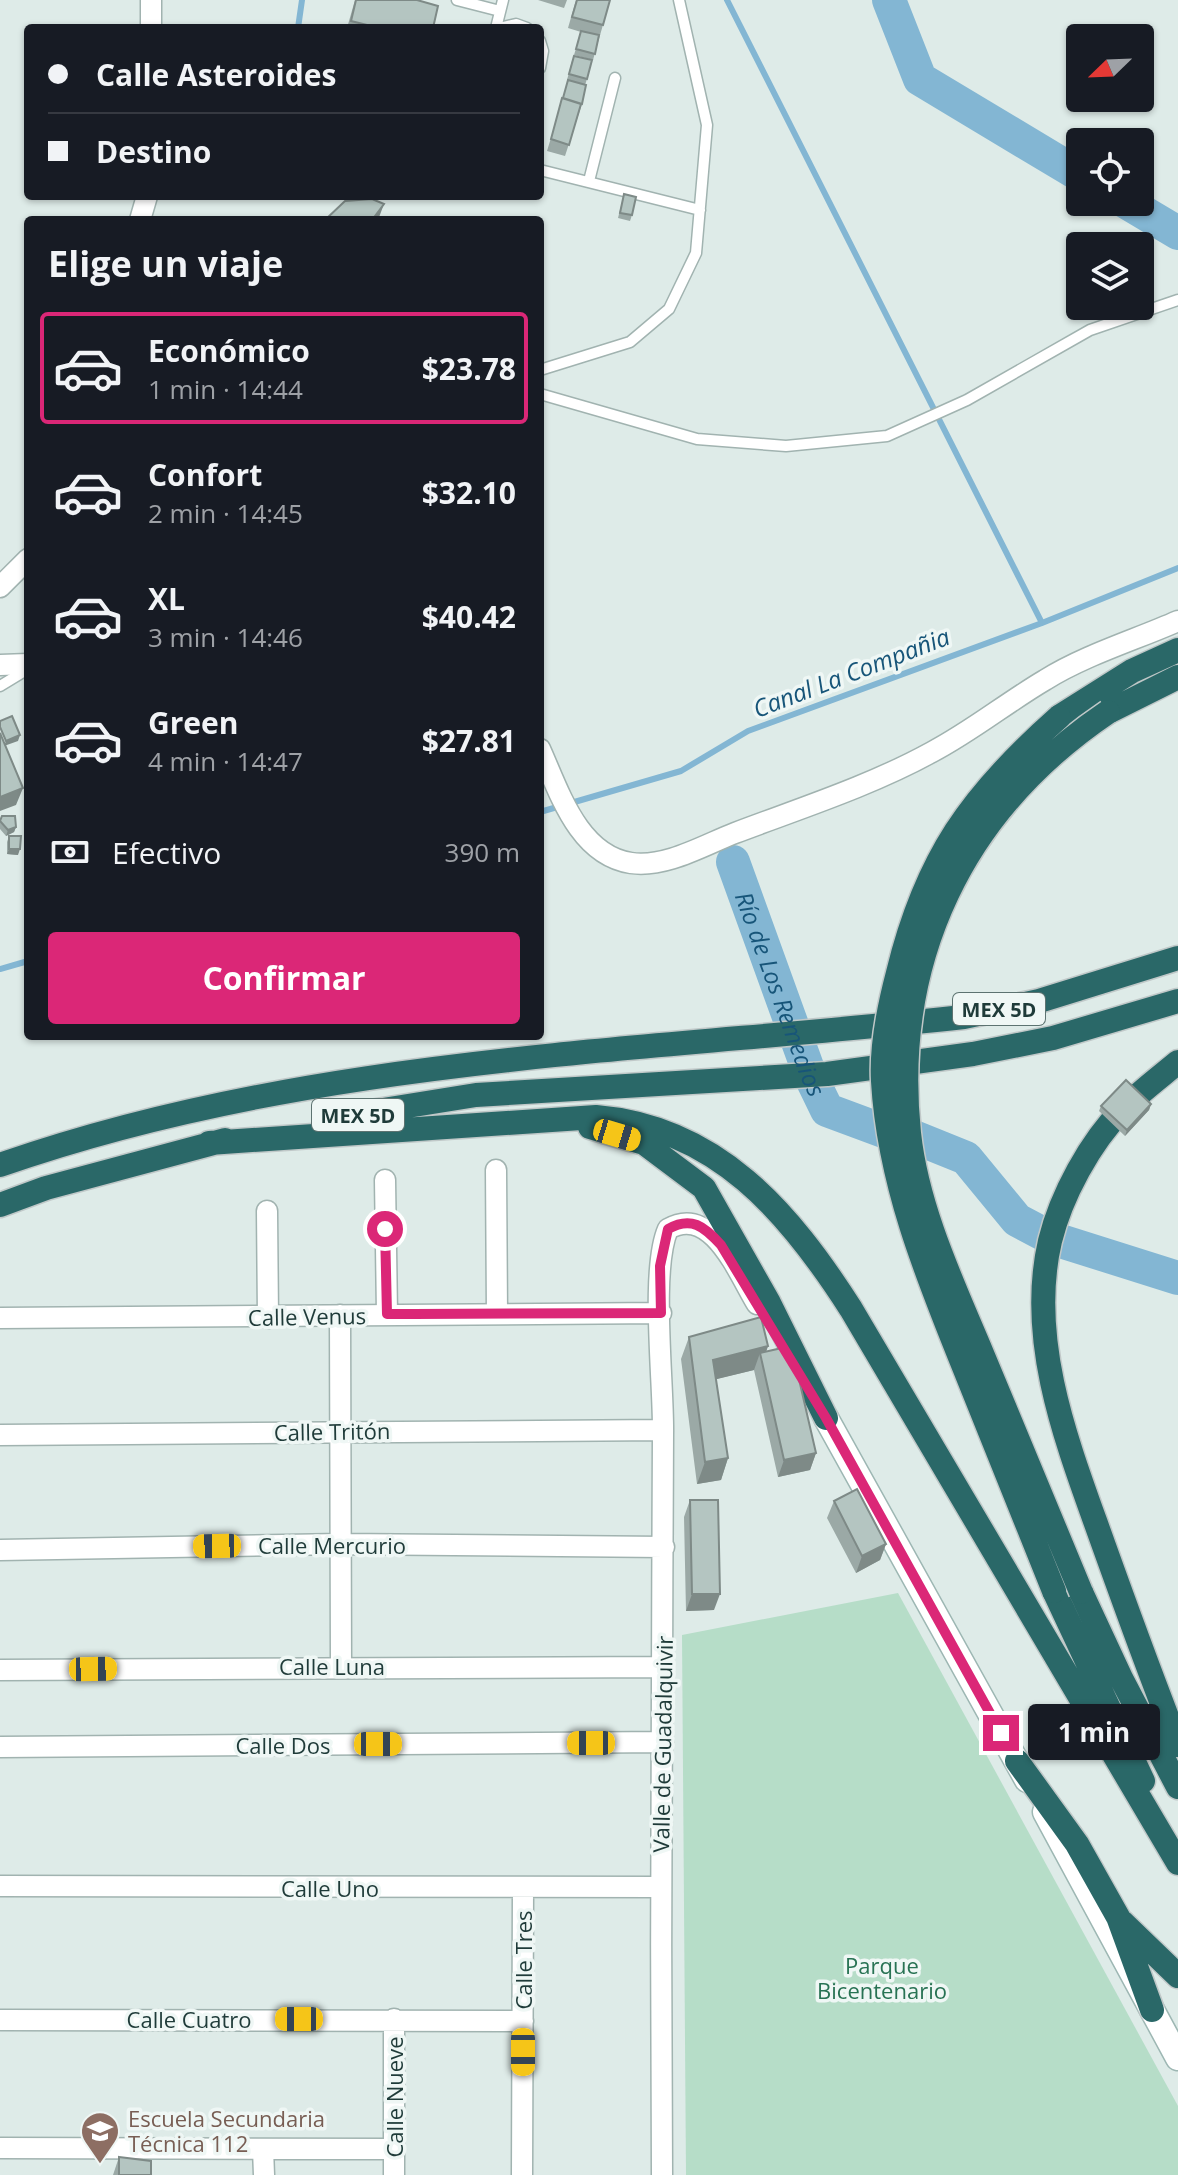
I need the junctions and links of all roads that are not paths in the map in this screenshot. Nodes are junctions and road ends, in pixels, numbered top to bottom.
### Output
1 (151, 0) edge
2 (457, 0) edge
3 (679, 0) edge
4 (501, 5) edge
5 (151, 24) edge
6 (615, 78) dead end
7 (544, 171) edge
8 (589, 181) junction
9 (700, 210) junction
10 (1178, 300) edge
11 (544, 369) edge
12 (544, 395) edge
13 (24, 563) edge
14 (0, 587) edge
15 (1178, 621) edge
16 (1178, 650) edge
17 (0, 665) edge
18 (24, 667) edge
19 (24, 670) edge
20 (1178, 677) edge
21 (0, 686) edge
22 (544, 758) edge
23 (1177, 958) edge
24 (1178, 1001) edge
25 (1178, 1062) edge
26 (561, 1118) junction
27 (209, 1143) junction
28 (0, 1165) edge
29 (496, 1170) dead end
30 (385, 1180) dead end
31 (0, 1205) edge
32 (267, 1211) dead end
33 (661, 1313) junction
34 (387, 1314) junction
35 (497, 1314) junction
36 (340, 1315) junction
37 (0, 1318) edge
38 (268, 1318) junction
39 (826, 1418) junction
40 (663, 1430) junction
41 (343, 1431) junction
42 (0, 1435) edge
43 (341, 1544) junction
44 (664, 1547) junction
45 (0, 1550) edge
46 (341, 1666) junction
47 (663, 1667) junction
48 (0, 1670) edge
49 (663, 1742) junction
50 (1178, 1745) edge
51 (0, 1747) edge
52 (1017, 1761) junction
53 (1178, 1787) edge
54 (1178, 1851) edge
55 (1178, 1863) edge
56 (0, 1886) edge
57 (660, 1887) junction
58 (523, 1889) junction
59 (1118, 1917) junction
60 (1178, 1976) edge
61 (1152, 2010) junction
62 (394, 2019) junction
63 (0, 2020) edge
64 (523, 2021) junction
65 (1178, 2058) edge
66 (0, 2148) edge
67 (263, 2149) junction
68 (394, 2149) junction
69 (264, 2175) edge
70 (394, 2175) edge
71 (522, 2175) edge
72 (662, 2175) edge

1 - 5 street
2 - 4 lane
3 - 9 lane
6 - 8 lane
7 - 8 lane
8 - 9 lane
9 - 11 lane
10 - 12 lane
13 - 14 street
15 - 22 street
16 - 54 highway, bridge
17 - 18 street
19 - 21 lane
20 - 53 highway, bridge
23 - 28 highway, MEX 5D
24 - 27 highway, MEX 5D
25 - 50 highway
26 - 27 highway
26 - 39 highway
26 - 55 highway
27 - 31 highway, MEX 5D
29 - 35 street
30 - 34 street
32 - 38 street
33 - 35 street, Calle Venus
33 - 39 street, Valle de Guadalquivir
33 - 40 street, Valle de Guadalquivir
34 - 35 street, Calle Venus
34 - 36 street, Calle Venus
36 - 38 street, Calle Venus
36 - 41 street
37 - 38 street, Calle Venus
39 - 52 street
40 - 41 street, Calle Tritón
40 - 44 street, Valle de Guadalquivir
41 - 42 street, Calle Tritón
41 - 43 street
43 - 44 street, Calle Mercurio
43 - 45 street, Calle Mercurio
43 - 46 street
44 - 47 street, Valle de Guadalquivir
46 - 47 street, Calle Luna
46 - 48 street, Calle Luna
47 - 49 street, Valle de Guadalquivir
49 - 51 street, Calle Dos
49 - 57 street, Valle de Guadalquivir
52 - 59 highway
52 - 61 street
56 - 58 street, Calle Uno
57 - 58 street, Calle Uno
57 - 72 street, Valle de Guadalquivir
58 - 64 street, Calle Tres
59 - 60 highway
59 - 61 highway
61 - 65 street
62 - 63 street, Calle Cuatro
62 - 64 street, Calle Cuatro
62 - 68 street, Calle Nueve
64 - 71 street, Calle Tres
66 - 67 street
67 - 68 street
67 - 69 street
68 - 70 street, Calle Nueve

